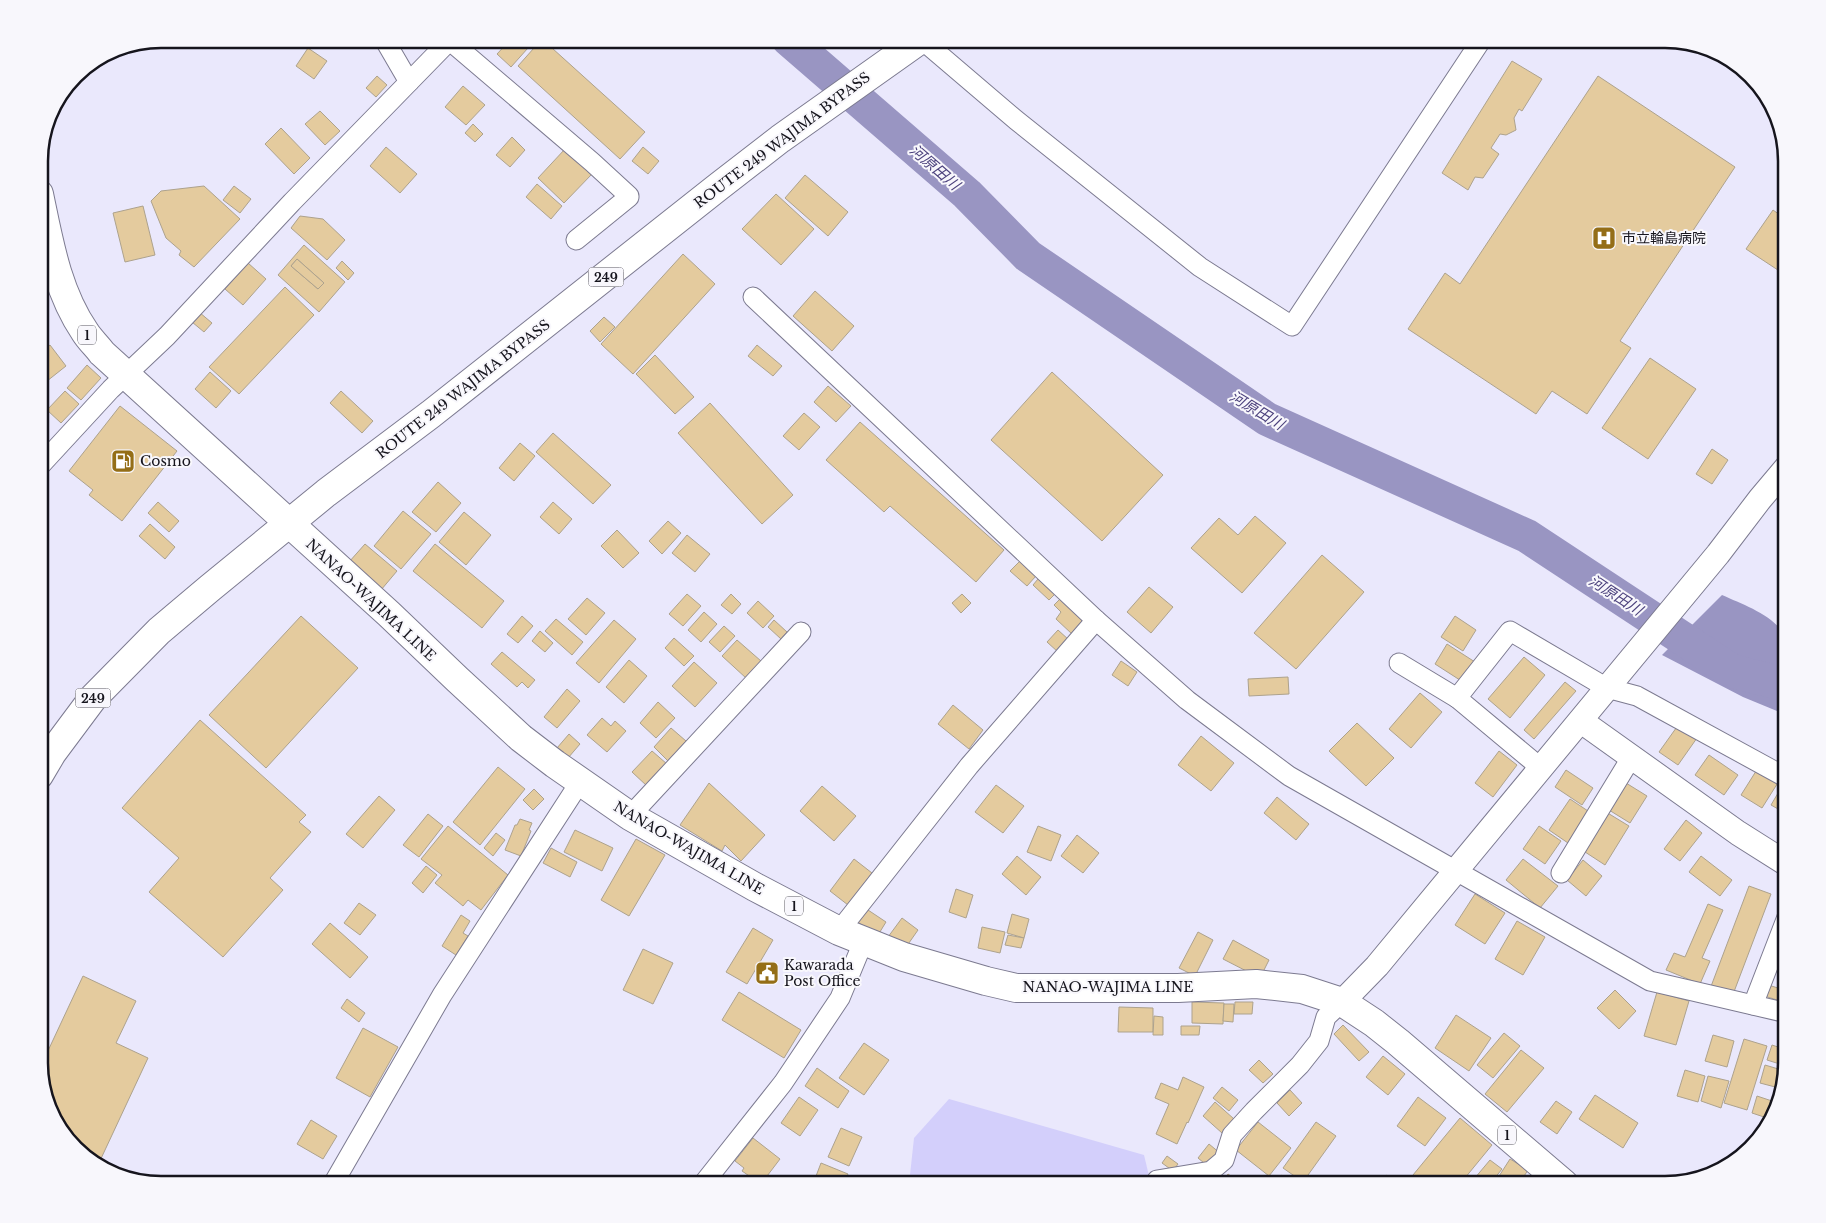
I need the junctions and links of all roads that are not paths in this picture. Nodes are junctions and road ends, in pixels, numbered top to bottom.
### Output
1 (389, 48) edge
2 (442, 48) edge
3 (459, 48) edge
4 (908, 48) edge
5 (922, 48) edge
6 (1476, 48) edge
7 (409, 82) junction
8 (48, 238) edge
9 (576, 240) dead end
10 (753, 297) dead end
11 (126, 376) junction
12 (48, 457) edge
13 (1778, 478) edge
14 (289, 524) junction
15 (1096, 620) junction
16 (801, 632) dead end
17 (1399, 663) dead end
18 (1607, 688) junction
19 (1458, 698) junction
20 (1580, 721) junction
21 (1631, 758) junction
22 (48, 760) edge
23 (1541, 768) junction
24 (1778, 773) edge
25 (580, 782) junction
26 (630, 816) junction
27 (1778, 858) edge
28 (1456, 871) junction
29 (1561, 873) dead end
30 (839, 931) junction
31 (864, 940) junction
32 (1778, 940) edge
33 (1342, 1002) junction
34 (1753, 1005) junction
35 (1778, 1011) edge
36 (338, 1176) edge
37 (709, 1176) edge
38 (1181, 1176) edge
39 (1555, 1176) edge

1 - 7 street
2 - 7 street
3 - 9 street
4 - 14 main road, ROUTE 249 WAJIMA BYPASS / 249
5 - 6 street
7 - 11 street
8 - 11 main road, NANAO-WAJIMA LINE / 1
10 - 15 street
11 - 12 street
11 - 14 main road, NANAO-WAJIMA LINE / 1
13 - 18 street
14 - 22 main road, ROUTE 249 WAJIMA BYPASS / 249
14 - 25 main road, NANAO-WAJIMA LINE / 1
15 - 28 street
15 - 30 street
16 - 26 street
17 - 19 street
18 - 19 street
18 - 20 street
18 - 24 street
19 - 23 street
20 - 21 street
20 - 23 street
21 - 27 street
21 - 29 street
23 - 28 street
25 - 26 main road, NANAO-WAJIMA LINE / 1
25 - 36 street
26 - 30 main road, NANAO-WAJIMA LINE / 1
28 - 33 street
28 - 34 street
30 - 31 main road, NANAO-WAJIMA LINE / 1
31 - 33 main road, NANAO-WAJIMA LINE / 1
31 - 37 street
32 - 34 street
33 - 38 street
33 - 39 main road, NANAO-WAJIMA LINE / 1
34 - 35 street

